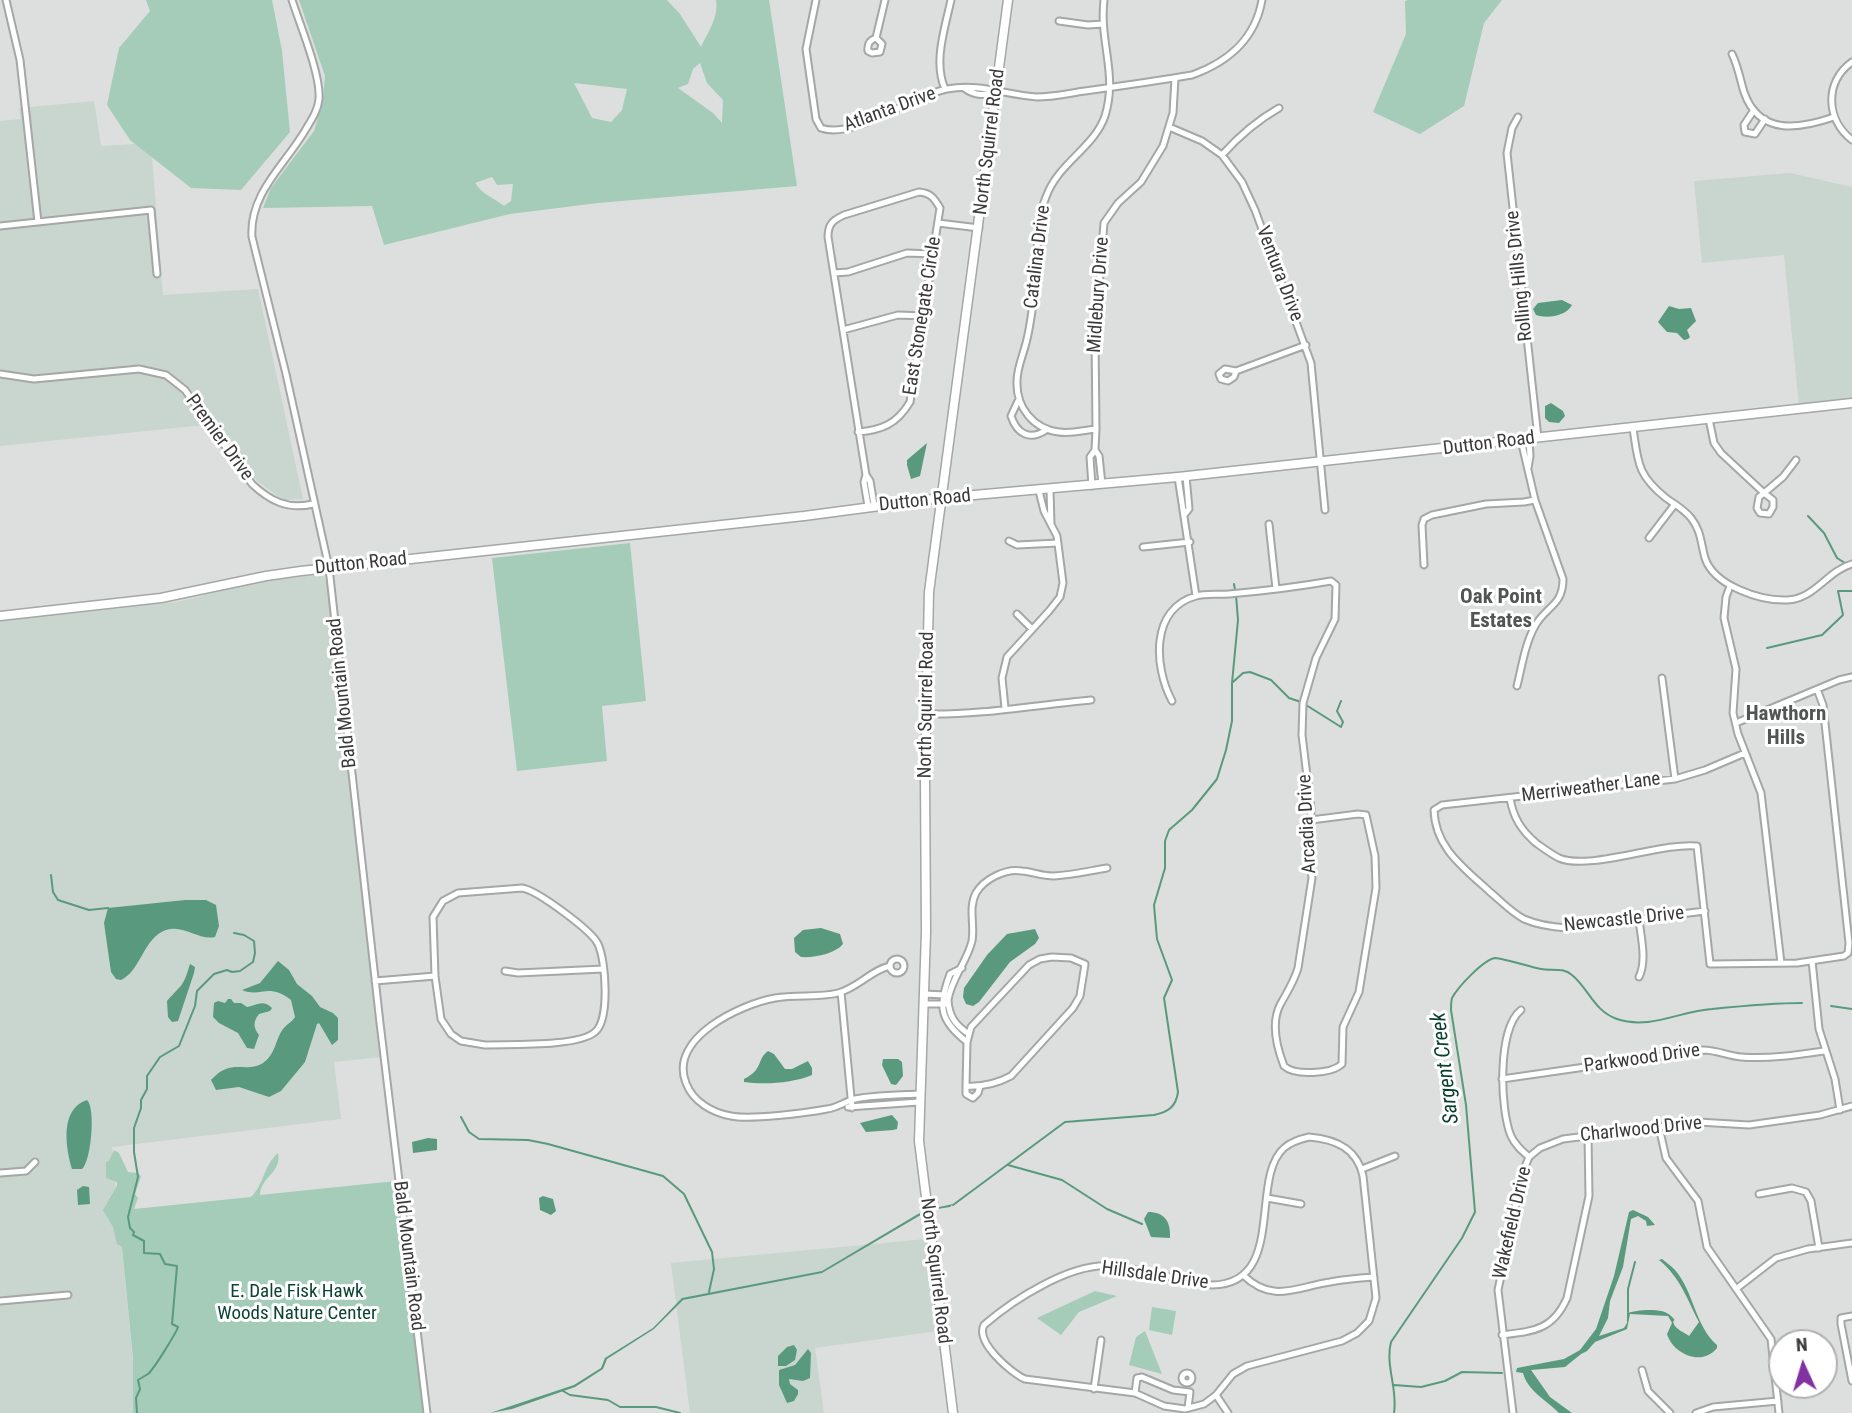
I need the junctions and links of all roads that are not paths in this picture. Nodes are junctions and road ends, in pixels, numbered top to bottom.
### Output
1 (6, 0) edge
2 (292, 0) edge
3 (816, 0) edge
4 (885, 0) edge
5 (951, 0) edge
6 (1008, 0) edge
7 (1104, 0) edge
8 (1262, 0) edge
9 (1059, 21) dead end
10 (1103, 24) junction
11 (876, 38) dead end
12 (1732, 54) dead end
13 (1852, 62) edge
14 (1175, 78) junction
15 (1112, 87) junction
16 (945, 89) junction
17 (997, 92) junction
18 (1279, 108) dead end
19 (1755, 110) junction
20 (1518, 117) dead end
21 (1834, 117) junction
22 (1765, 119) junction
23 (1169, 127) junction
24 (1852, 140) edge
25 (1222, 155) junction
26 (38, 222) junction
27 (938, 223) junction
28 (0, 226) edge
29 (979, 228) junction
30 (933, 254) junction
31 (834, 273) junction
32 (157, 274) dead end
33 (924, 316) junction
34 (843, 330) junction
35 (1306, 345) junction
36 (1236, 371) dead end
37 (0, 374) edge
38 (1018, 401) junction
39 (1852, 403) edge
40 (1709, 419) junction
41 (1633, 428) junction
42 (1096, 429) junction
43 (1046, 430) junction
44 (858, 432) junction
45 (1529, 439) junction
46 (1095, 450) junction
47 (1530, 456) junction
48 (1523, 457) junction
49 (1796, 460) dead end
50 (1320, 462) junction
51 (1528, 468) junction
52 (1182, 477) junction
53 (1102, 485) junction
54 (1092, 486) junction
55 (1050, 489) junction
56 (1039, 491) junction
57 (940, 498) junction
58 (1535, 500) junction
59 (313, 504) junction
60 (1675, 504) junction
61 (871, 506) junction
62 (1325, 510) dead end
63 (1051, 524) junction
64 (1269, 524) dead end
65 (1649, 538) dead end
66 (1009, 541) dead end
67 (1190, 542) junction
68 (1058, 543) junction
69 (1143, 547) dead end
70 (1852, 564) edge
71 (1424, 565) dead end
72 (329, 568) junction
73 (1730, 586) junction
74 (1276, 589) junction
75 (1196, 596) junction
76 (1017, 614) dead end
77 (0, 616) edge
78 (1032, 629) junction
79 (1852, 677) edge
80 (1662, 678) dead end
81 (1517, 686) dead end
82 (1817, 689) junction
83 (1091, 700) dead end
84 (1172, 701) dead end
85 (1005, 708) junction
86 (926, 714) junction
87 (1735, 723) junction
88 (1745, 753) junction
89 (1675, 779) junction
90 (1510, 798) junction
91 (1434, 810) joint
92 (1311, 820) junction
93 (1107, 868) dead end
94 (1705, 911) junction
95 (1639, 920) junction
96 (1812, 961) junction
97 (1781, 963) junction
98 (890, 966) dead end
99 (603, 969) junction
100 (505, 971) dead end
101 (435, 976) junction
102 (1639, 977) dead end
103 (375, 981) junction
104 (841, 992) junction
105 (924, 994) junction
106 (945, 995) junction
107 (924, 1004) junction
108 (945, 1004) junction
109 (1521, 1010) dead end
110 (969, 1034) junction
111 (967, 1042) junction
112 (1824, 1051) junction
113 (1502, 1079) junction
114 (966, 1086) junction
115 (979, 1086) junction
116 (884, 1097) junction
117 (920, 1098) junction
118 (851, 1100) junction
119 (842, 1105) junction
120 (885, 1105) junction
121 (1852, 1106) edge
122 (852, 1108) junction
123 (1840, 1110) junction
124 (1659, 1127) junction
125 (1588, 1136) junction
126 (1395, 1156) dead end
127 (1529, 1157) junction
128 (35, 1162) dead end
129 (1362, 1169) junction
130 (0, 1173) edge
131 (1759, 1194) dead end
132 (1267, 1199) junction
133 (1301, 1204) dead end
134 (1852, 1243) edge
135 (1819, 1248) junction
136 (1244, 1275) junction
137 (1374, 1277) junction
138 (1736, 1289) junction
139 (68, 1294) dead end
140 (0, 1301) edge
141 (1852, 1316) edge
142 (1502, 1335) junction
143 (1101, 1340) dead end
144 (1642, 1370) dead end
145 (1852, 1381) edge
146 (1190, 1382) dead end
147 (1094, 1389) junction
148 (1189, 1392) junction
149 (1135, 1393) junction
150 (1216, 1395) junction
151 (1778, 1401) junction
152 (1188, 1408) junction
153 (427, 1412) edge
154 (953, 1413) edge
155 (1228, 1413) edge
156 (1513, 1413) edge
157 (1670, 1413) edge
158 (1696, 1413) edge
159 (1779, 1413) edge

1 - 26 street
2 - 59 street, Bald Mountain Road
3 - 16 street, Atlanta Drive
4 - 11 street
5 - 16 street
6 - 17 street, North Squirrel Road
7 - 10 street, Catalina Drive
8 - 14 street, Atlanta Drive
9 - 10 street
10 - 15 street, Catalina Drive
12 - 19 street
13 - 21 street
14 - 15 street, Atlanta Drive
14 - 23 street, Midlebury Drive
15 - 17 street, Atlanta Drive
15 - 38 street, Catalina Drive
16 - 17 street, Atlanta Drive
17 - 29 street, North Squirrel Road
18 - 25 street
19 - 22 street
19 - 22 street
20 - 45 street, Rolling Hills Drive
21 - 22 street
21 - 24 street
23 - 25 street, Ventura Drive
23 - 42 street, Midlebury Drive
25 - 35 street, Ventura Drive
26 - 28 street
26 - 32 street
27 - 29 street
27 - 30 street, East Stonegate Circle
27 - 31 street, East Stonegate Circle
29 - 57 street, North Squirrel Road
30 - 31 street
30 - 33 street, East Stonegate Circle
31 - 34 street
33 - 34 street
33 - 44 street, East Stonegate Circle
34 - 44 street
35 - 36 street
35 - 50 street, Ventura Drive
37 - 59 street, Premier Drive
38 - 43 street
38 - 43 street, Catalina Drive
39 - 40 street, Dutton Road
40 - 41 street, Dutton Road
40 - 49 street
41 - 45 street, Dutton Road
41 - 60 street
42 - 43 street
42 - 46 street, Midlebury Drive
44 - 61 street
45 - 47 street
45 - 48 street
45 - 50 street, Dutton Road
46 - 53 street, Midlebury Drive
46 - 54 street, Midlebury Drive
47 - 48 street
47 - 51 street
48 - 51 street
50 - 52 street, Dutton Road
50 - 62 street, Ventura Drive
51 - 58 street
52 - 53 street, Dutton Road
52 - 67 street
53 - 54 street, Dutton Road
54 - 55 street, Dutton Road
55 - 56 street, Dutton Road
55 - 63 street
56 - 57 street, Dutton Road
56 - 63 street
57 - 61 street, Dutton Road
57 - 86 street, North Squirrel Road
58 - 71 street
58 - 81 street
59 - 72 street, Bald Mountain Road
60 - 65 street
60 - 73 street
61 - 72 street, Dutton Road
63 - 68 street
64 - 74 street
66 - 68 street
67 - 69 street
67 - 75 street
68 - 78 street
70 - 73 street
72 - 77 street, Dutton Road
72 - 103 street, Bald Mountain Road
73 - 87 street
74 - 75 street
74 - 92 street, Arcadia Drive
75 - 84 street
76 - 78 street
78 - 85 street
79 - 82 street
80 - 89 street
82 - 87 street
82 - 96 street
83 - 85 street
85 - 86 street
86 - 105 street, North Squirrel Road
87 - 88 street
88 - 89 street, Merriweather Lane
88 - 97 street
89 - 90 street, Merriweather Lane
90 - 91 street, Merriweather Lane
90 - 94 street
91 - 95 street, Newcastle Drive
92 - 92 street, Arcadia Drive
93 - 106 street
94 - 95 street, Newcastle Drive
94 - 97 street
95 - 102 street
96 - 97 street
96 - 112 street
98 - 104 street
99 - 100 street
99 - 101 street
99 - 101 street
101 - 103 street
103 - 153 street, Bald Mountain Road
104 - 118 street
104 - 119 street
105 - 106 street
105 - 107 street, North Squirrel Road
106 - 108 street
107 - 108 street
107 - 117 street, North Squirrel Road
108 - 110 street
108 - 111 street
109 - 113 street
110 - 111 street
110 - 115 street
111 - 114 street
112 - 113 street, Parkwood Drive
112 - 123 street
113 - 127 street
114 - 115 street
114 - 115 street
116 - 117 street
116 - 118 street
116 - 120 street
117 - 120 street
117 - 154 street, North Squirrel Road
118 - 119 street
118 - 122 street
119 - 122 street
120 - 122 street
121 - 123 street, Charlwood Drive
123 - 124 street, Charlwood Drive
124 - 125 street, Charlwood Drive
124 - 138 street
125 - 127 street, Charlwood Drive
125 - 142 street
126 - 129 street
127 - 142 street, Wakefield Drive
128 - 130 street
129 - 132 street
129 - 137 street
131 - 135 street
132 - 133 street
132 - 136 street
134 - 135 street
135 - 138 street
136 - 137 street
136 - 147 street, Hillsdale Drive
137 - 150 street
138 - 151 street
139 - 140 street
141 - 145 street
142 - 156 street, Wakefield Drive
143 - 147 street
144 - 157 street
146 - 148 street
147 - 149 street, Hillsdale Drive
148 - 149 street
148 - 152 street
149 - 152 street, Hillsdale Drive
150 - 152 street
150 - 155 street
151 - 158 street
151 - 159 street

